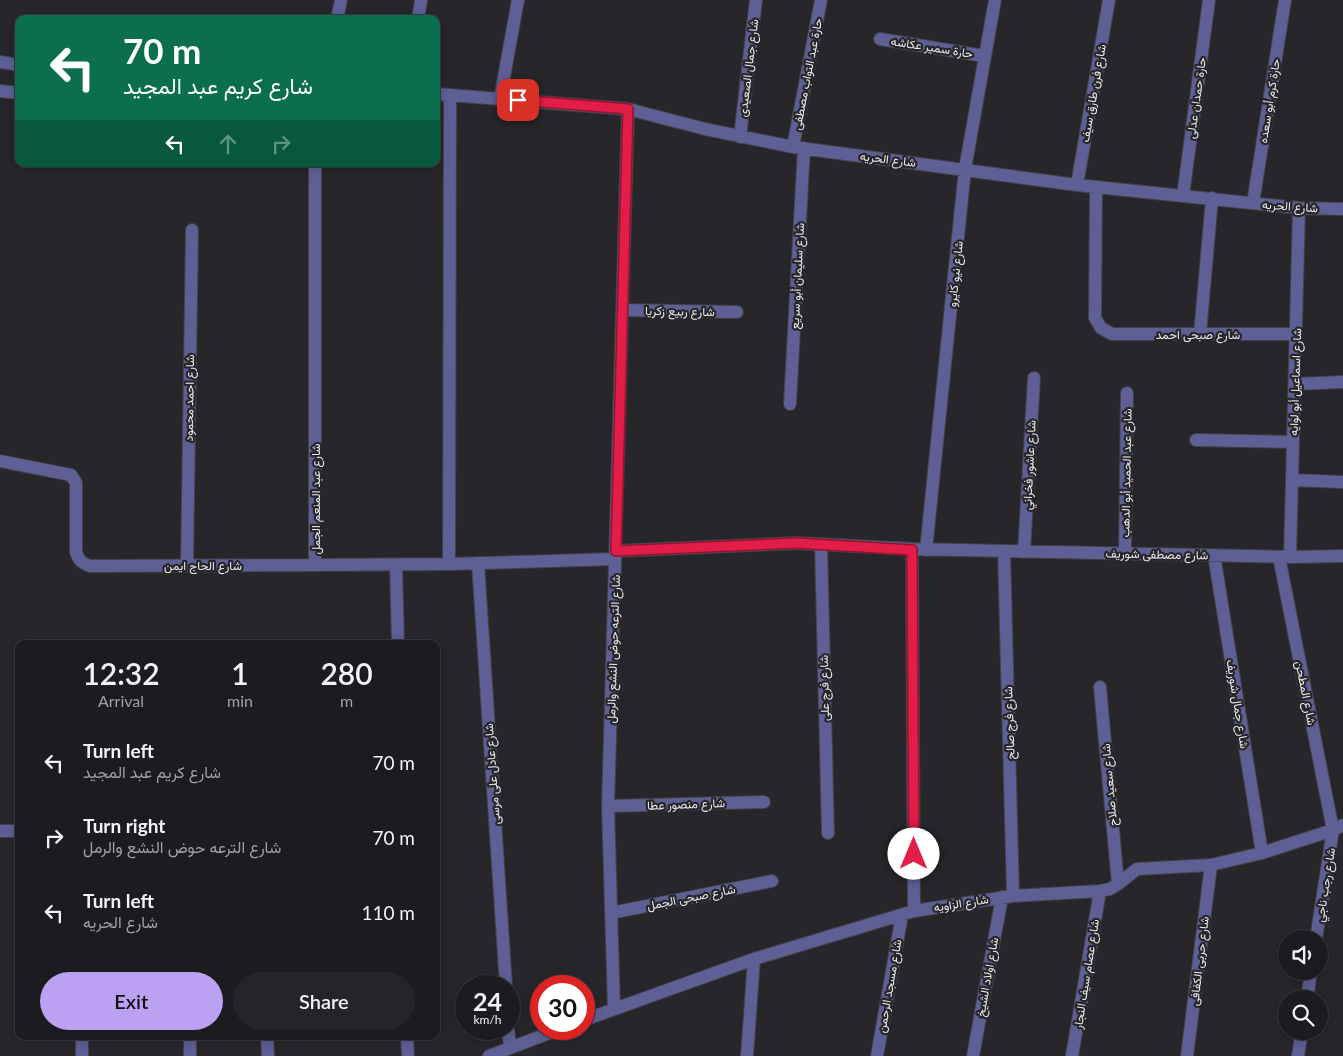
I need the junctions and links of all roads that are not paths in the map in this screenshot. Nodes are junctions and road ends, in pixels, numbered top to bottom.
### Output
1 (340, 0) edge
2 (421, 0) edge
3 (518, 0) edge
4 (756, 0) edge
5 (821, 0) edge
6 (995, 0) edge
7 (1109, 0) edge
8 (1208, 0) edge
9 (1285, 0) edge
10 (338, 15) edge
11 (419, 15) edge
12 (880, 39) dead end
13 (984, 56) junction
14 (0, 62) edge
15 (15, 64) edge
16 (0, 91) edge
17 (15, 93) edge
18 (440, 94) edge
19 (450, 95) junction
20 (500, 99) junction
21 (628, 109) junction
22 (740, 136) junction
23 (799, 148) junction
24 (315, 167) edge
25 (965, 169) junction
26 (1077, 185) junction
27 (1096, 187) junction
28 (1183, 196) junction
29 (1212, 198) junction
30 (1254, 203) junction
31 (1299, 208) junction
32 (1343, 209) edge
33 (192, 230) dead end
34 (623, 310) junction
35 (737, 312) dead end
36 (1200, 334) junction
37 (1296, 334) junction
38 (1034, 378) dead end
39 (1343, 382) edge
40 (1295, 384) junction
41 (1127, 393) dead end
42 (790, 404) dead end
43 (1196, 440) dead end
44 (1293, 442) junction
45 (0, 462) edge
46 (1292, 480) junction
47 (1343, 482) edge
48 (820, 544) junction
49 (912, 550) junction
50 (926, 550) junction
51 (1004, 551) junction
52 (1024, 552) junction
53 (1125, 554) junction
54 (616, 555) junction
55 (1214, 555) junction
56 (1343, 556) edge
57 (1284, 557) junction
58 (478, 563) junction
59 (316, 564) junction
60 (396, 564) junction
61 (449, 564) junction
62 (187, 565) junction
63 (398, 640) edge
64 (1100, 686) dead end
65 (764, 802) dead end
66 (608, 806) junction
67 (1338, 828) edge
68 (15, 830) edge
69 (0, 832) edge
70 (828, 833) dead end
71 (1262, 853) junction
72 (1211, 865) junction
73 (772, 881) dead end
74 (1118, 884) junction
75 (1100, 891) junction
76 (1007, 897) junction
77 (610, 913) junction
78 (908, 913) junction
79 (1318, 930) edge
80 (754, 959) junction
81 (505, 975) edge
82 (614, 1009) junction
83 (595, 1016) edge
84 (82, 1040) edge
85 (190, 1040) edge
86 (267, 1040) edge
87 (407, 1040) edge
88 (509, 1040) edge
89 (530, 1040) edge
90 (1301, 1040) edge
91 (510, 1047) junction
92 (82, 1056) edge
93 (190, 1056) edge
94 (268, 1056) edge
95 (408, 1056) edge
96 (489, 1056) edge
97 (747, 1056) edge
98 (877, 1056) edge
99 (973, 1056) edge
100 (1072, 1056) edge
101 (1187, 1056) edge
102 (1298, 1056) edge

1 - 10 street
2 - 11 street
3 - 20 street
4 - 22 street, شارع جمال الصعيدى
5 - 23 street, حارة عبد التواب مصطفى
6 - 13 street, شارع نيو كايرو
7 - 26 street, شارع فرن طارق سيف
8 - 28 street, حارة حمدان عدلى
9 - 30 street, حارة كرم أبو سعده
12 - 13 street, حارة سمير عكاشه
13 - 25 street, شارع نيو كايرو
14 - 15 street
16 - 17 street
18 - 19 street, شارع الحريه
19 - 20 street, شارع الحريه
19 - 61 street
20 - 21 street, شارع الحريه
21 - 22 street, شارع الحريه
21 - 34 street, شارع الترعه حوض النشع والرمل
22 - 23 street, شارع الحريه
23 - 25 street, شارع الحريه
23 - 42 street, شارع سليمان أبو سريع
24 - 59 street, شارع عبد المنعم الجمل
25 - 26 street, شارع الحريه
25 - 50 street, شارع نيو كايرو
26 - 27 street, شارع الحريه
27 - 28 street, شارع الحريه
27 - 36 street, شارع صبحى احمد
28 - 29 street, شارع الحريه
29 - 30 street, شارع الحريه
29 - 36 street
30 - 31 street, شارع الحريه
31 - 32 street, شارع الحريه
31 - 37 street, شارع اسماعيل أبو لوايه
33 - 62 street, شارع احمد محمود
34 - 35 street, شارع ربيع زكريا
34 - 54 street, شارع الترعه حوض النشع والرمل
36 - 37 street, شارع صبحى احمد
37 - 40 street, شارع اسماعيل أبو لوايه
38 - 52 street, شارع عاشور فخراني
39 - 40 street
40 - 44 street, شارع اسماعيل أبو لوايه
41 - 53 street, شارع عبد الحميد أبو الدهب
43 - 44 street
44 - 46 street, شارع اسماعيل أبو لوايه
45 - 62 street, شارع الحاج ايمن
46 - 47 street
46 - 57 street, شارع اسماعيل أبو لوايه
48 - 49 street, شارع مصطفى شوريف
48 - 54 street, شارع عبد المنعم الجمل
48 - 70 street, شارع فرج على
49 - 50 street, شارع مصطفى شوريف
49 - 78 street, شارع مسجد الرحمن
50 - 51 street, شارع مصطفى شوريف
51 - 52 street, شارع مصطفى شوريف
51 - 76 street, شارع فرج صالح
52 - 53 street, شارع مصطفى شوريف
53 - 55 street, شارع مصطفى شوريف
54 - 58 street, شارع عبد المنعم الجمل
54 - 66 street, شارع الترعه حوض النشع والرمل
55 - 57 street, شارع مصطفى شوريف
55 - 71 street, شارع جمال شوريف
56 - 57 street, شارع مصطفى شوريف
57 - 67 street, شارع المطحن
58 - 61 street, شارع عبد المنعم الجمل
58 - 81 street, شارع عادل على مرسى
59 - 60 street, شارع عبد المنعم الجمل
59 - 62 street, شارع الحاج ايمن
60 - 61 street, شارع عبد المنعم الجمل
60 - 63 street
64 - 74 street, شارع سعيد صلاح
65 - 66 street, شارع منصور عطا
66 - 77 street, شارع الترعه حوض النشع والرمل
67 - 71 street, شارع الزاويه
67 - 79 street, شارع رجب ناجي
68 - 69 street
71 - 72 street, شارع الزاويه
72 - 74 street, شارع الزاويه
72 - 101 street, شارع حربى الكفافى
73 - 77 street, شارع صبحى الجمل
74 - 75 street, شارع الزاويه
75 - 76 street, شارع الزاويه
75 - 100 street, شارع عصام سيف النجار
76 - 78 street, شارع الزاويه
76 - 99 street, شارع اولاد الشيخ
77 - 82 street, شارع الترعه حوض النشع والرمل
78 - 80 street, شارع الزاويه
78 - 98 street, شارع مسجد الرحمن
80 - 82 street, شارع الزاويه
80 - 97 street
82 - 83 street, شارع الزاويه
84 - 92 street
85 - 93 street
86 - 94 street
87 - 95 street
88 - 91 street
89 - 91 street
90 - 102 street
91 - 96 street

